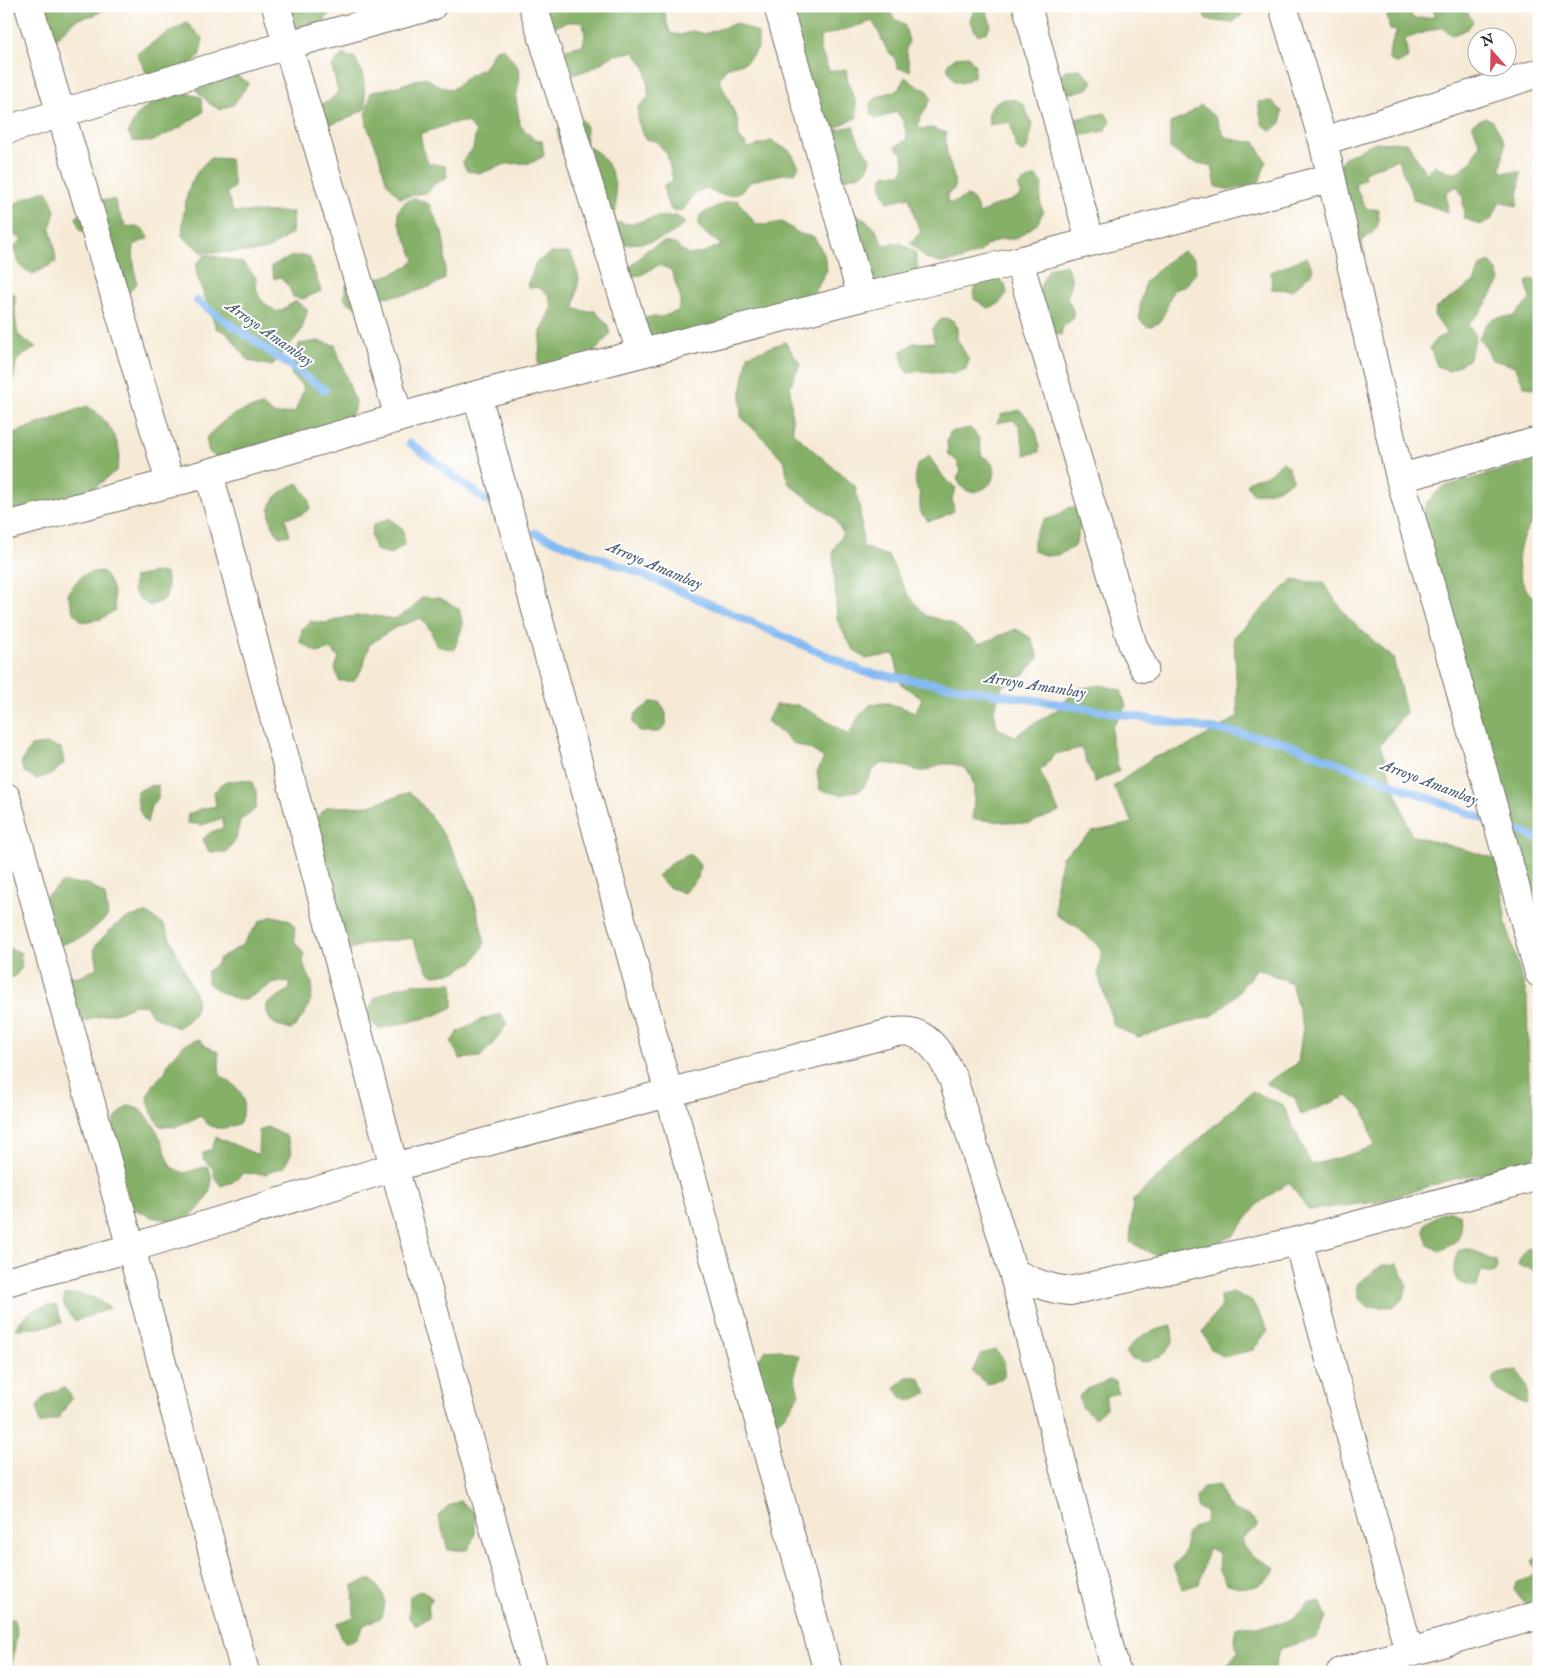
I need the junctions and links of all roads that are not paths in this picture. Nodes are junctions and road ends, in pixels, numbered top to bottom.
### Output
1 (29, 6) edge
2 (276, 6) edge
3 (432, 6) edge
4 (533, 6) edge
5 (778, 6) edge
6 (1027, 6) edge
7 (1283, 6) edge
8 (287, 45) junction
9 (1539, 73) edge
10 (60, 112) junction
11 (6, 130) edge
12 (1322, 141) junction
13 (1330, 178) junction
14 (1090, 241) junction
15 (1019, 261) junction
16 (862, 297) junction
17 (641, 352) junction
18 (476, 395) junction
19 (399, 417) junction
20 (1539, 440) edge
21 (208, 473) junction
22 (1400, 478) junction
23 (170, 482) junction
24 (6, 526) edge
25 (1144, 668) dead end
26 (6, 797) edge
27 (1539, 973) edge
28 (670, 1093) junction
29 (394, 1167) junction
30 (1539, 1176) edge
31 (1298, 1241) junction
32 (131, 1248) junction
33 (1013, 1272) junction
34 (6, 1282) edge
35 (1539, 1615) edge
36 (1409, 1651) junction
37 (1380, 1666) edge
38 (245, 1672) edge
39 (534, 1672) edge
40 (828, 1672) edge
41 (1116, 1672) edge
42 (1340, 1672) edge

1 - 10 street
2 - 8 street
3 - 8 street
4 - 17 street
5 - 16 street
6 - 14 street
7 - 12 street
8 - 10 street
8 - 19 street
9 - 12 street
10 - 11 street
10 - 23 street
12 - 13 street
13 - 14 street
13 - 22 street
14 - 15 street
15 - 16 street
15 - 25 street
16 - 17 street
17 - 18 street
18 - 19 street
18 - 28 street
19 - 21 street
20 - 22 street
21 - 23 street
21 - 29 street
22 - 27 street
23 - 24 street
26 - 32 street
28 - 29 street
28 - 33 street
28 - 40 street
29 - 32 street
29 - 39 street
30 - 31 street
31 - 33 street
31 - 36 street
32 - 34 street
32 - 38 street
33 - 41 street
35 - 36 street
36 - 37 street
37 - 42 street

